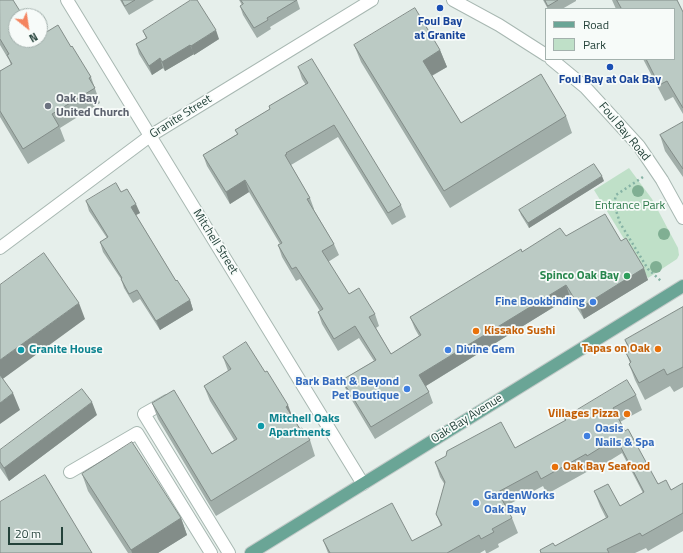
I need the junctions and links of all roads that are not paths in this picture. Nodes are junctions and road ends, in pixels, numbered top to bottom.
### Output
1 (67, 0) edge
2 (372, 0) edge
3 (453, 0) edge
4 (545, 54) edge
5 (552, 60) edge
6 (150, 136) junction
7 (683, 218) edge
8 (0, 248) edge
9 (683, 286) edge
10 (170, 399) edge
11 (70, 472) dead end
12 (363, 484) junction
13 (211, 553) edge
14 (229, 553) edge
15 (251, 553) edge

1 - 6 street, Mitchell Street
2 - 6 street, Granite Street
3 - 4 street
5 - 7 street, Foul Bay Road
6 - 8 street, Granite Street
6 - 12 street, Mitchell Street
9 - 12 main road, Oak Bay Avenue
10 - 14 street
11 - 13 street
12 - 15 main road, Oak Bay Avenue

